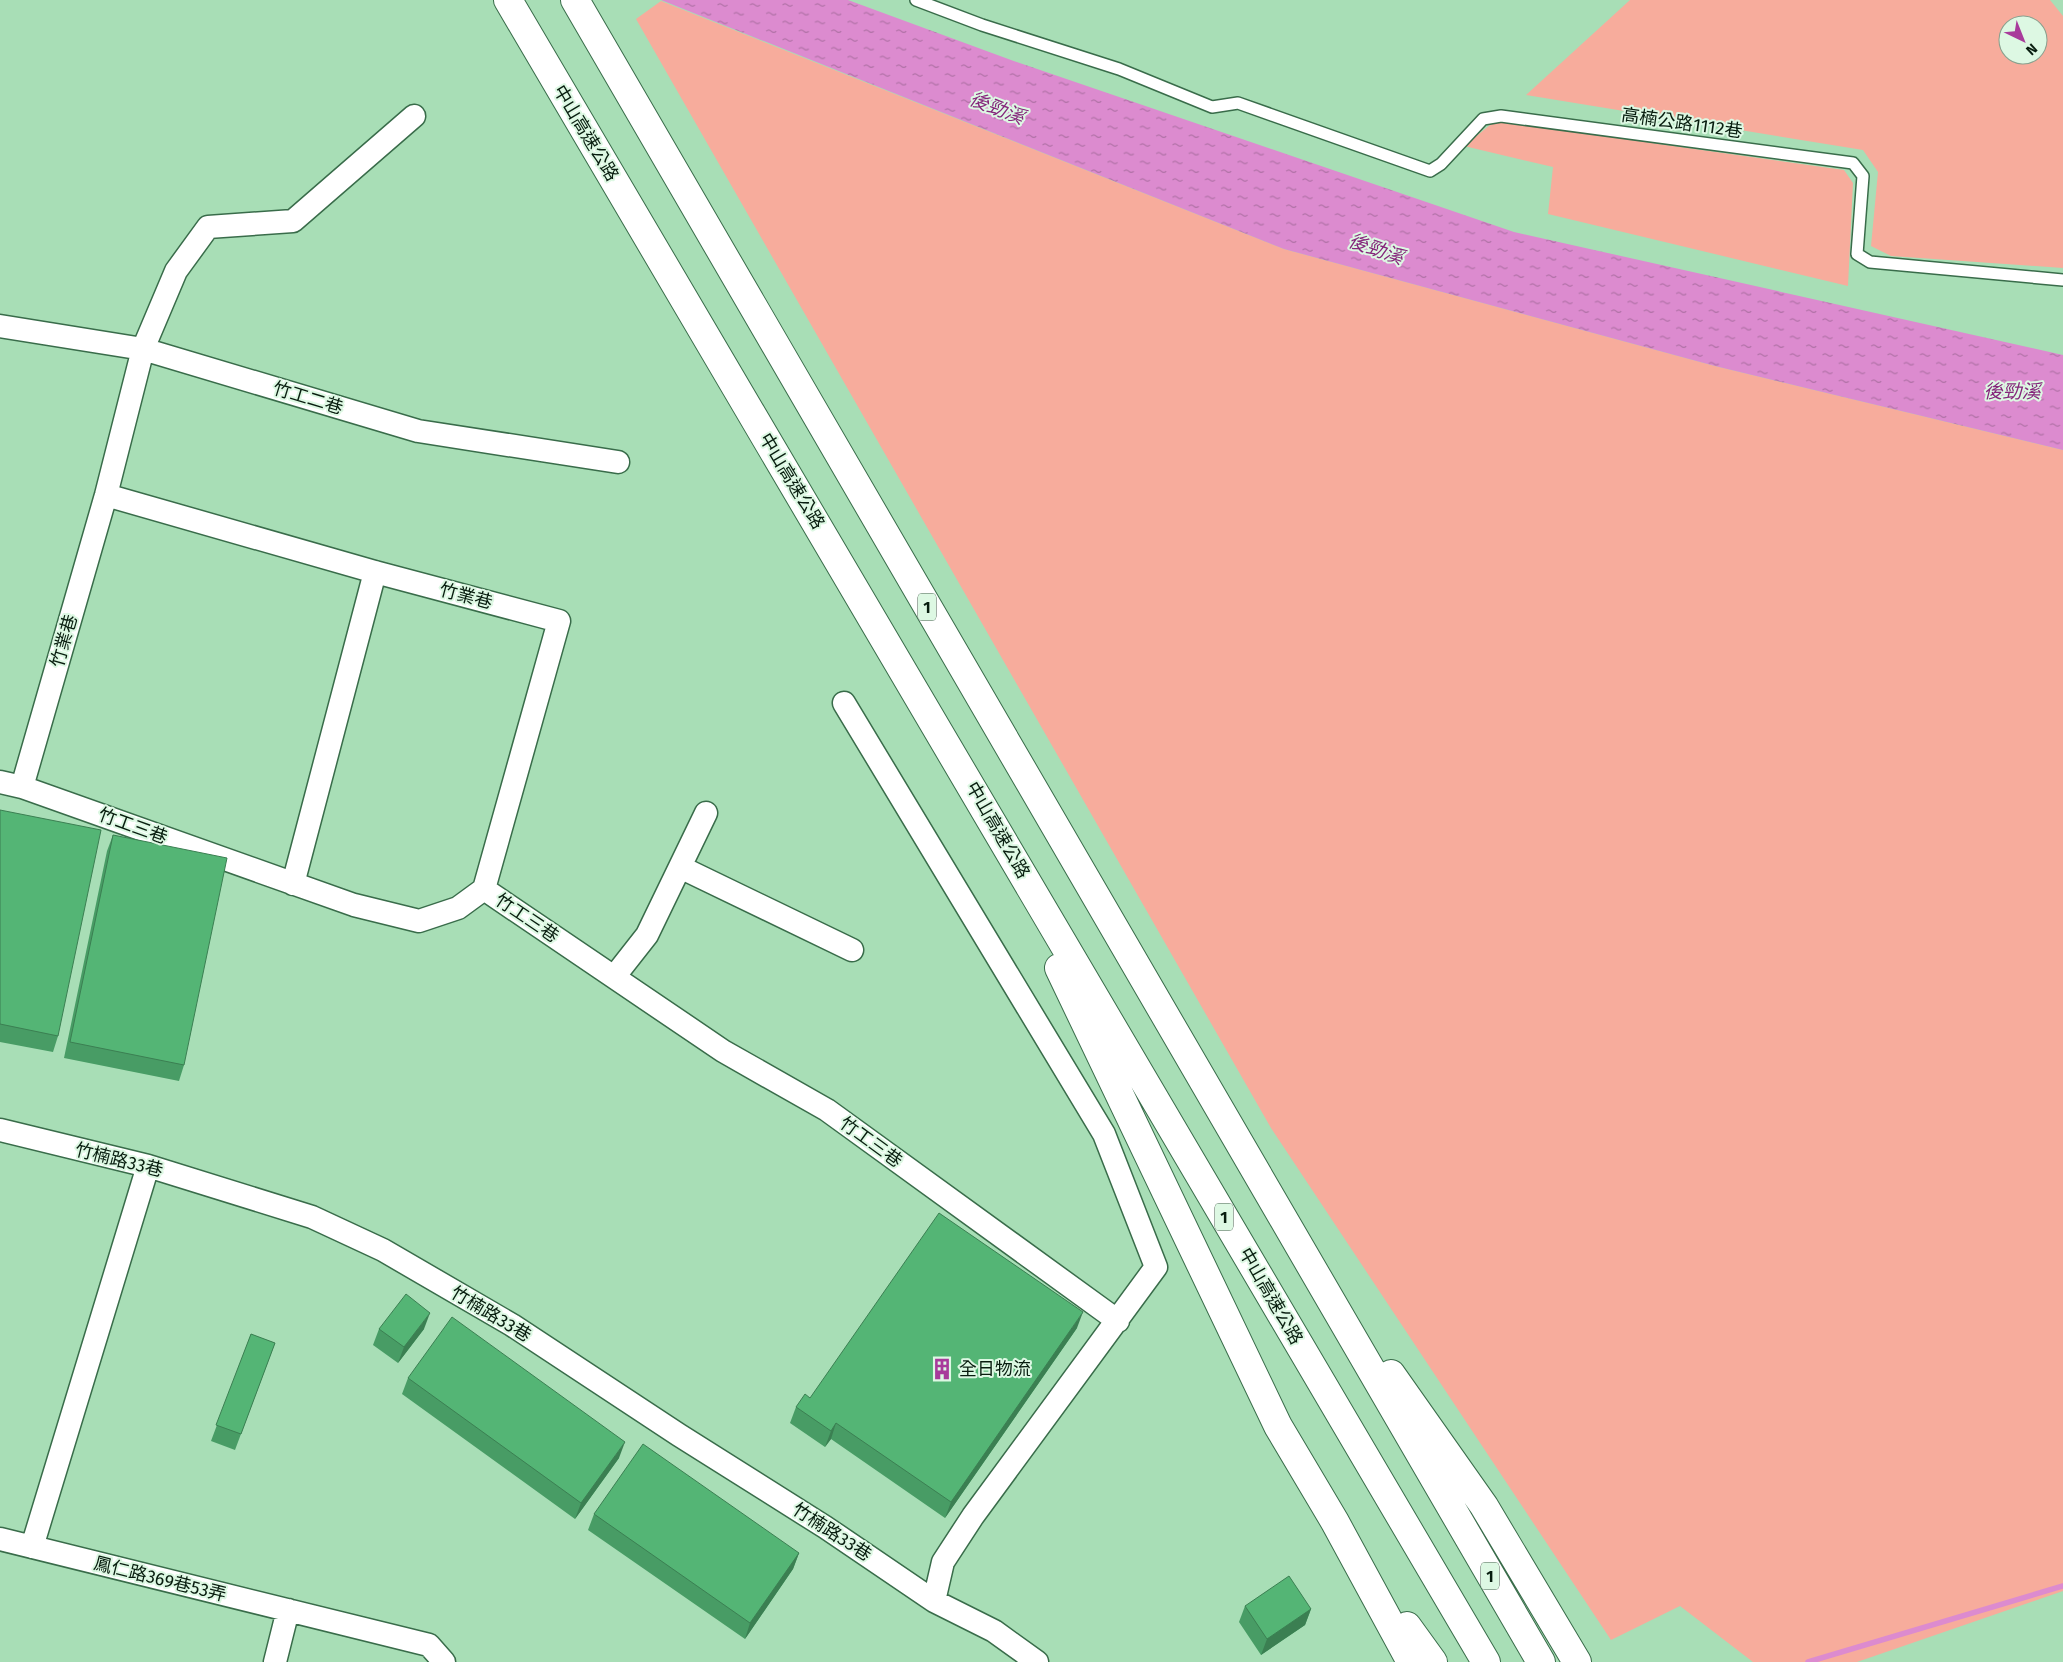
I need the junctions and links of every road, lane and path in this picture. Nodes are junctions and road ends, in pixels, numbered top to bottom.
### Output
1 (508, 0) edge
2 (575, 0) edge
3 (916, 0) edge
4 (414, 116) dead end
5 (2063, 280) edge
6 (0, 326) edge
7 (143, 349) junction
8 (618, 462) dead end
9 (106, 495) junction
10 (375, 572) junction
11 (844, 703) dead end
12 (963, 771) junction
13 (0, 782) edge
14 (22, 786) junction
15 (706, 813) dead end
16 (680, 867) junction
17 (293, 884) junction
18 (484, 889) junction
19 (852, 950) dead end
20 (614, 977) junction
21 (0, 1130) edge
22 (148, 1166) junction
23 (1279, 1215) junction
24 (1118, 1321) junction
25 (1334, 1522) junction
26 (0, 1539) edge
27 (32, 1547) junction
28 (934, 1601) junction
29 (288, 1610) junction
30 (275, 1662) edge
31 (444, 1662) edge
32 (1036, 1662) edge
33 (1411, 1662) edge
34 (1433, 1662) edge
35 (1486, 1662) edge
36 (1541, 1662) edge
37 (1577, 1662) edge

1 - 12 highway, 中山高速公路 / 1
2 - 23 highway, 1
3 - 5 lane, 高楠公路1112巷
4 - 7 street, 竹業巷
6 - 7 street, 竹工二巷
7 - 8 street, 竹工二巷
7 - 9 street, 竹業巷
9 - 10 street, 竹業巷
9 - 14 street, 竹業巷
10 - 17 street
10 - 18 street, 竹業巷
11 - 24 street
12 - 25 highway
12 - 35 highway, 中山高速公路 / 1
13 - 14 street, 竹工三巷
14 - 17 street, 竹工三巷
15 - 16 street
16 - 19 street
16 - 20 street
17 - 18 street, 竹工三巷
18 - 20 street, 竹工三巷
20 - 24 street, 竹工三巷
21 - 22 street, 竹楠路33巷
22 - 27 street
22 - 28 street, 竹楠路33巷
23 - 36 highway, 1
23 - 37 highway
24 - 28 street
25 - 33 highway
25 - 34 highway
26 - 27 street, 鳳仁路369巷53弄
27 - 29 street, 鳳仁路369巷53弄
28 - 32 street, 竹楠路33巷
29 - 30 street
29 - 31 street, 鳳仁路369巷53弄

